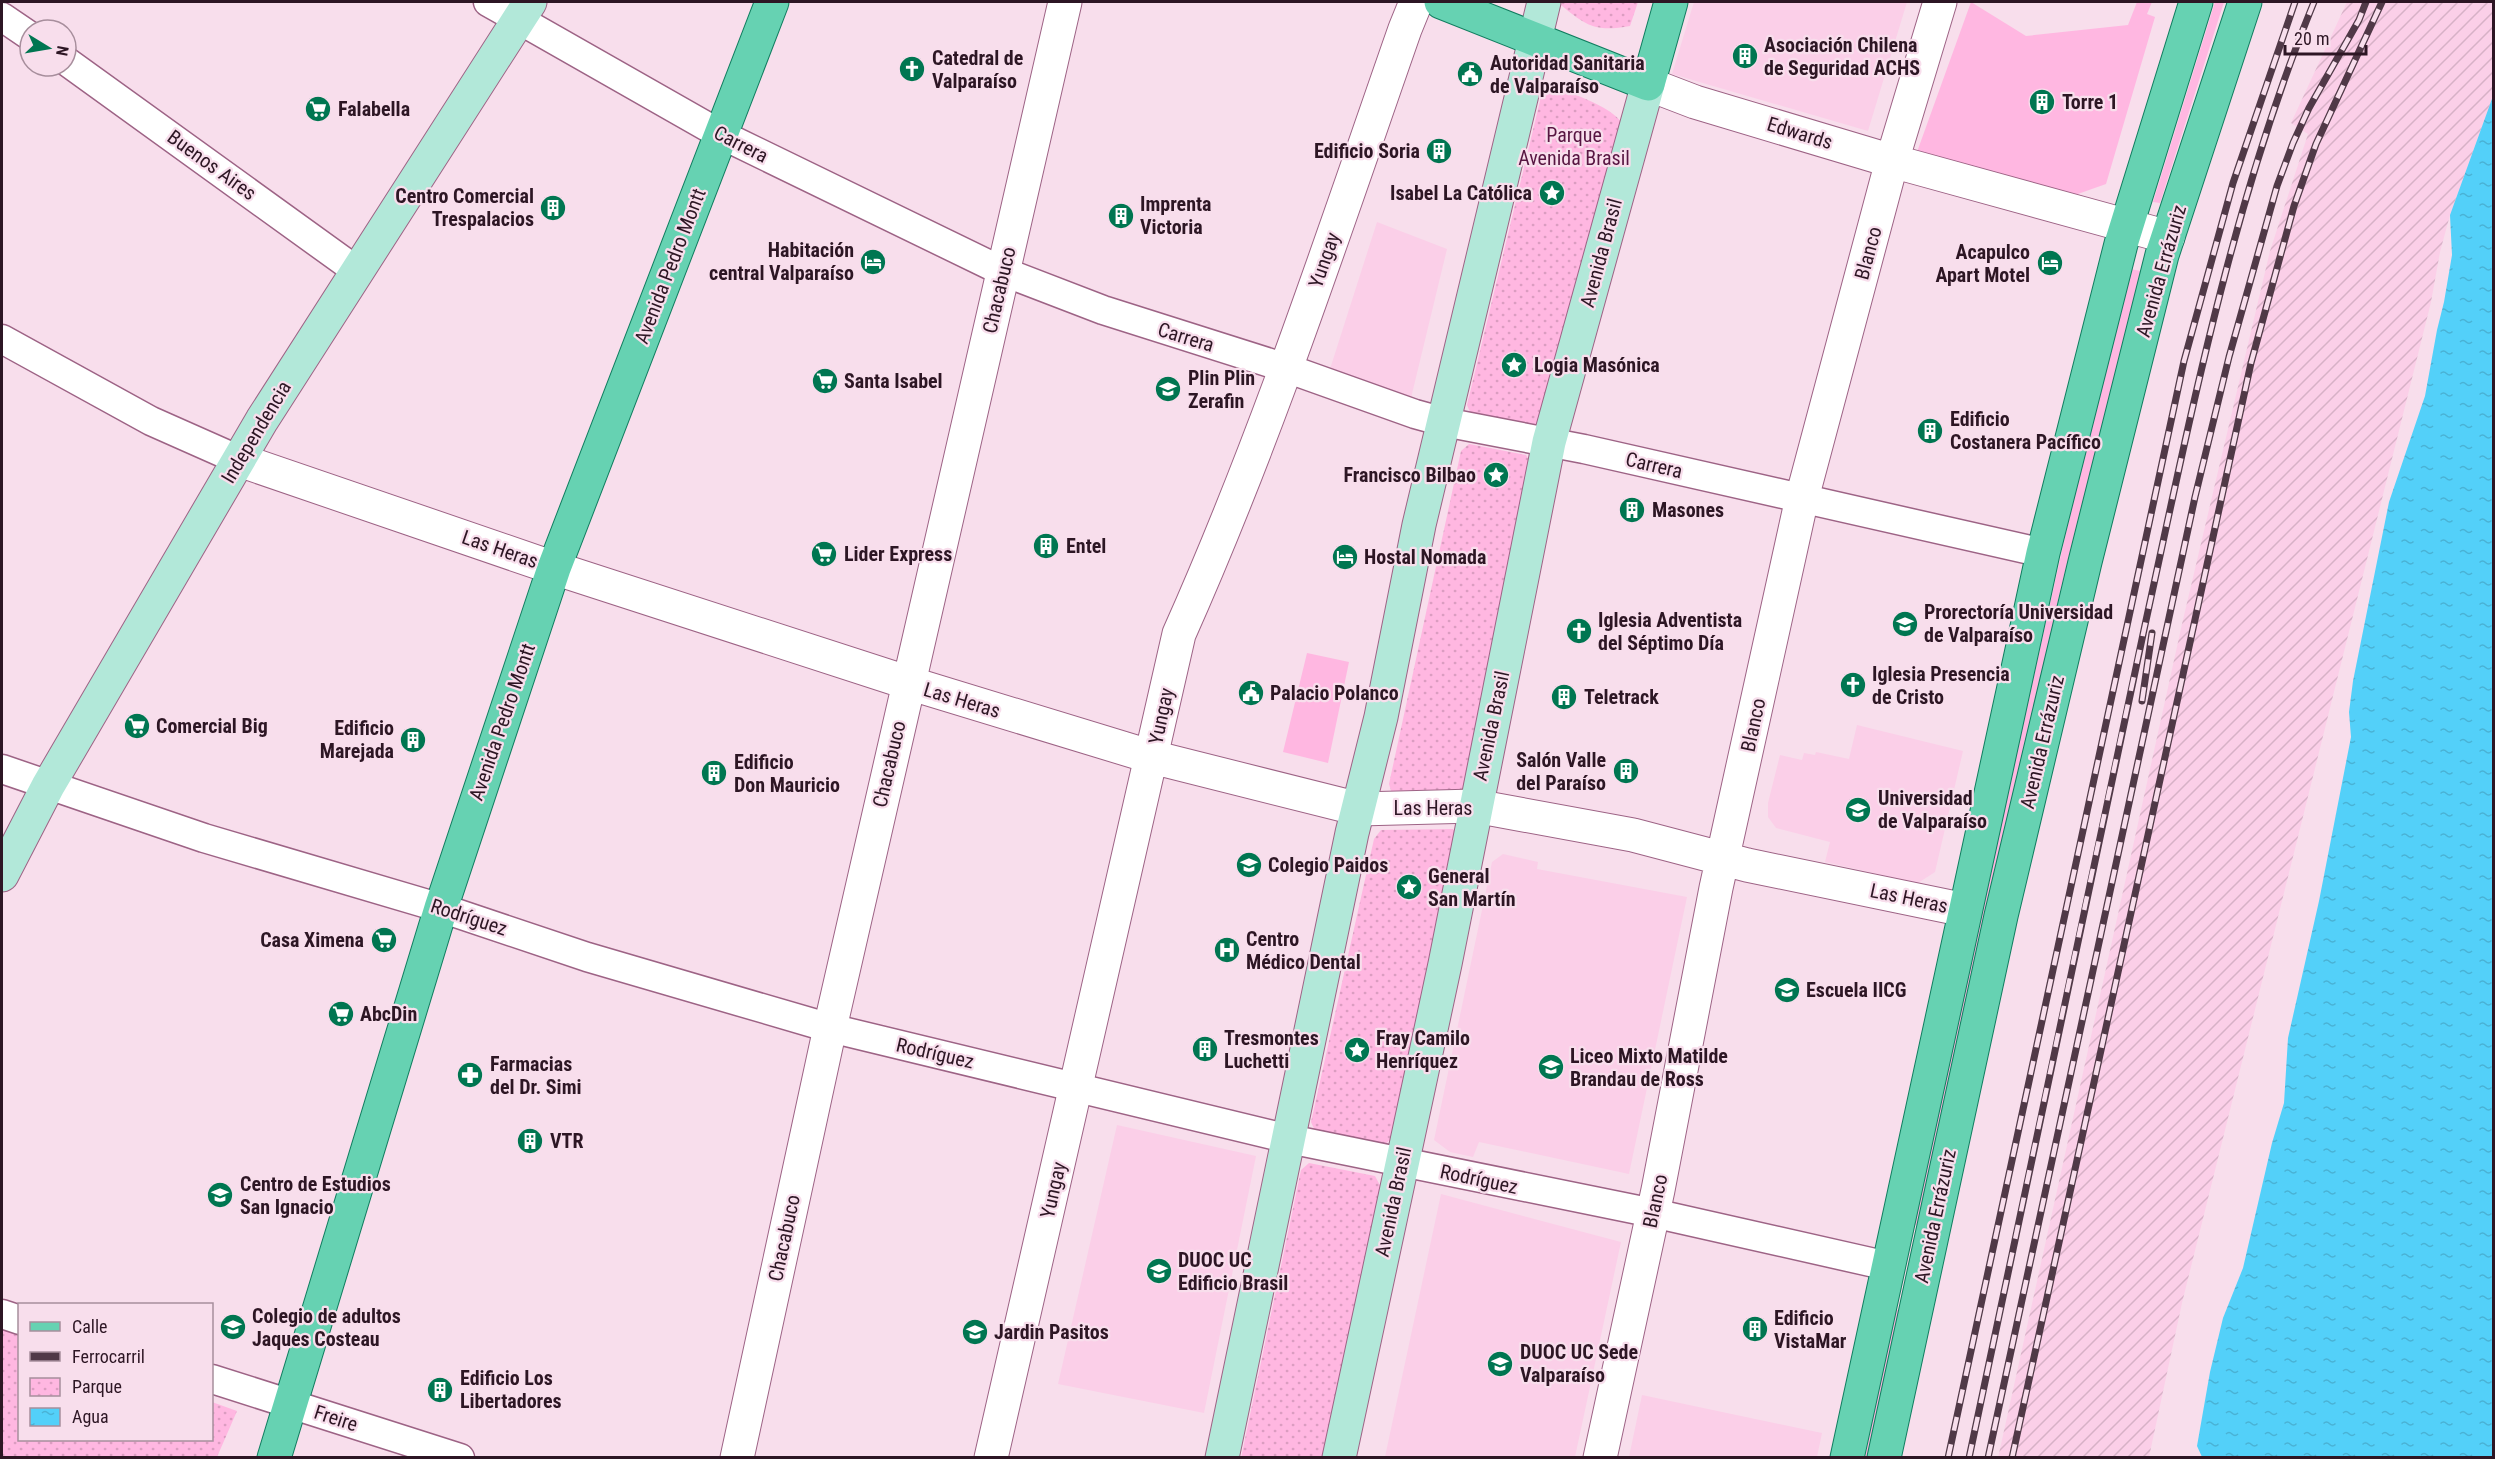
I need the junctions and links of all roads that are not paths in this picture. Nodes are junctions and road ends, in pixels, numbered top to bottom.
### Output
1 (488, 2) edge
2 (772, 2) edge
3 (1065, 2) edge
4 (1416, 2) edge
5 (1441, 2) edge
6 (1544, 2) edge
7 (1671, 2) edge
8 (1940, 2) edge
9 (2196, 2) edge
10 (2245, 2) edge
11 (524, 10) edge
12 (2, 17) edge
13 (18, 28) edge
14 (1534, 40) junction
15 (78, 70) edge
16 (1648, 84) junction
17 (720, 134) junction
18 (1892, 161) junction
19 (2126, 226) junction
20 (2168, 237) junction
21 (357, 271) junction
22 (1004, 272) junction
23 (2, 339) edge
24 (1286, 368) junction
25 (1444, 422) junction
26 (1549, 442) junction
27 (239, 460) junction
28 (1802, 498) junction
29 (2043, 553) junction
30 (554, 568) junction
31 (909, 683) junction
32 (1152, 757) junction
33 (2, 769) edge
34 (48, 786) junction
35 (1475, 806) junction
36 (1359, 809) junction
37 (1723, 859) junction
38 (2, 875) edge
39 (441, 908) junction
40 (1965, 910) junction
41 (830, 1028) junction
42 (1077, 1087) junction
43 (1289, 1139) junction
44 (1401, 1163) junction
45 (1653, 1213) junction
46 (1888, 1266) junction
47 (2, 1314) edge
48 (18, 1319) edge
49 (213, 1379) edge
50 (291, 1404) junction
51 (274, 1458) edge
52 (460, 1458) edge
53 (737, 1458) edge
54 (990, 1458) edge
55 (1222, 1458) edge
56 (1339, 1458) edge
57 (1600, 1458) edge
58 (1847, 1458) edge
59 (1884, 1458) edge

1 - 11 street, Carrera
2 - 17 main road, Avenida Pedro Montt
3 - 22 street, Chacabuco
4 - 24 street, Yungay
5 - 14 main road, Edwards
6 - 14 main road
7 - 16 main road, Avenida Brasil
8 - 18 street, Blanco
9 - 19 main road, Avenida Errázuriz
10 - 20 main road, Avenida Errázuriz
11 - 17 street, Carrera
11 - 21 main road, Independencia
12 - 13 street
14 - 16 main road, Edwards
14 - 25 main road
15 - 21 street, Buenos Aires
16 - 18 street, Edwards
16 - 26 main road, Avenida Brasil
17 - 22 street, Carrera
17 - 30 main road, Avenida Pedro Montt
18 - 19 street, Edwards
18 - 28 street, Blanco
19 - 20 street, Edwards
19 - 29 main road, Avenida Errázuriz
20 - 59 main road, Avenida Errázuriz
21 - 27 main road, Independencia
22 - 24 street, Carrera
22 - 31 street, Chacabuco
23 - 27 street, Las Heras
24 - 25 street, Carrera
24 - 32 street, Yungay
25 - 26 street, Carrera
25 - 36 main road
26 - 28 street, Carrera
26 - 35 main road, Avenida Brasil
27 - 30 street, Las Heras
27 - 34 main road, Independencia
28 - 29 street, Carrera
28 - 37 street, Blanco
29 - 40 main road, Avenida Errázuriz
30 - 31 street, Las Heras
30 - 39 main road, Avenida Pedro Montt
31 - 32 street, Las Heras
31 - 41 street, Chacabuco
32 - 36 street, Las Heras
32 - 42 street, Yungay
33 - 34 street, Rodríguez
34 - 38 main road, Independencia
34 - 39 street, Rodríguez
35 - 36 street, Las Heras
35 - 37 street, Las Heras
35 - 44 main road, Avenida Brasil
36 - 43 main road
37 - 40 street, Las Heras
37 - 45 street, Blanco
39 - 41 street, Rodríguez
39 - 50 main road, Avenida Pedro Montt
40 - 46 main road, Avenida Errázuriz
41 - 42 street, Rodríguez
41 - 53 street, Chacabuco
42 - 43 street, Rodríguez
42 - 54 street, Yungay
43 - 44 street, Rodríguez
43 - 55 main road
44 - 45 street, Rodríguez
44 - 56 main road, Avenida Brasil
45 - 46 street, Rodríguez
45 - 57 street, Blanco
46 - 58 main road, Avenida Errázuriz
47 - 48 street
49 - 50 street, Freire
50 - 51 main road, Avenida Pedro Montt
50 - 52 street, Freire

